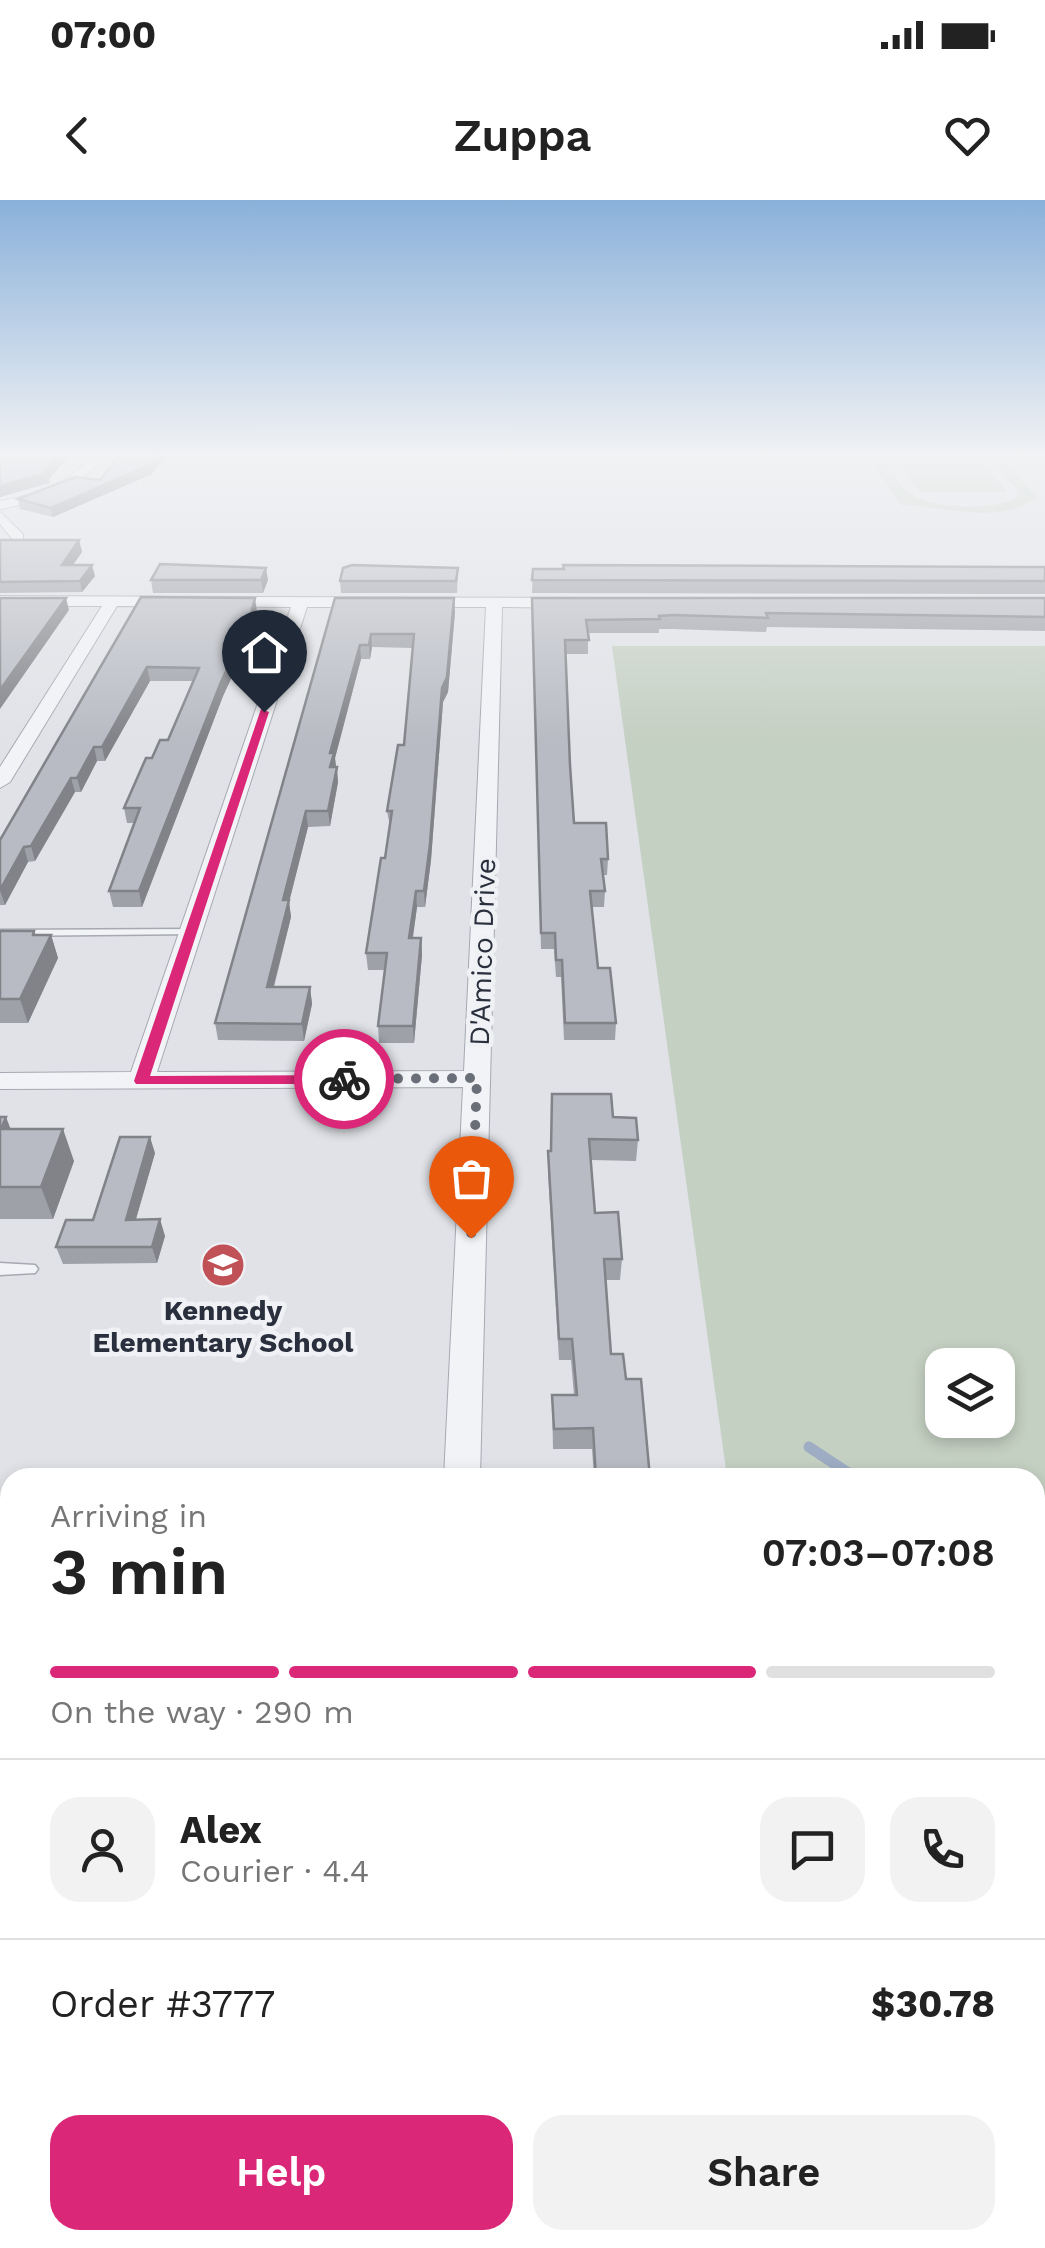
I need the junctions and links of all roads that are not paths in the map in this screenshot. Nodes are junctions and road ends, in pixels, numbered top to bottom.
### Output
1 (0, 601) edge
2 (301, 601) junction
3 (112, 602) junction
4 (583, 603) edge
5 (494, 606) junction
6 (0, 782) edge
7 (0, 932) edge
8 (192, 932) junction
9 (477, 1078) junction
10 (0, 1081) edge
11 (141, 1081) junction
12 (0, 1269) edge
13 (30, 1269) dead end
14 (462, 1468) edge

1 - 3 street
2 - 3 street
2 - 5 street
2 - 8 street
3 - 6 street
4 - 5 street
5 - 9 street, D'Amico Drive
7 - 8 lane
8 - 11 street
9 - 11 street
9 - 14 street, D'Amico Drive
10 - 11 street
12 - 13 lane

